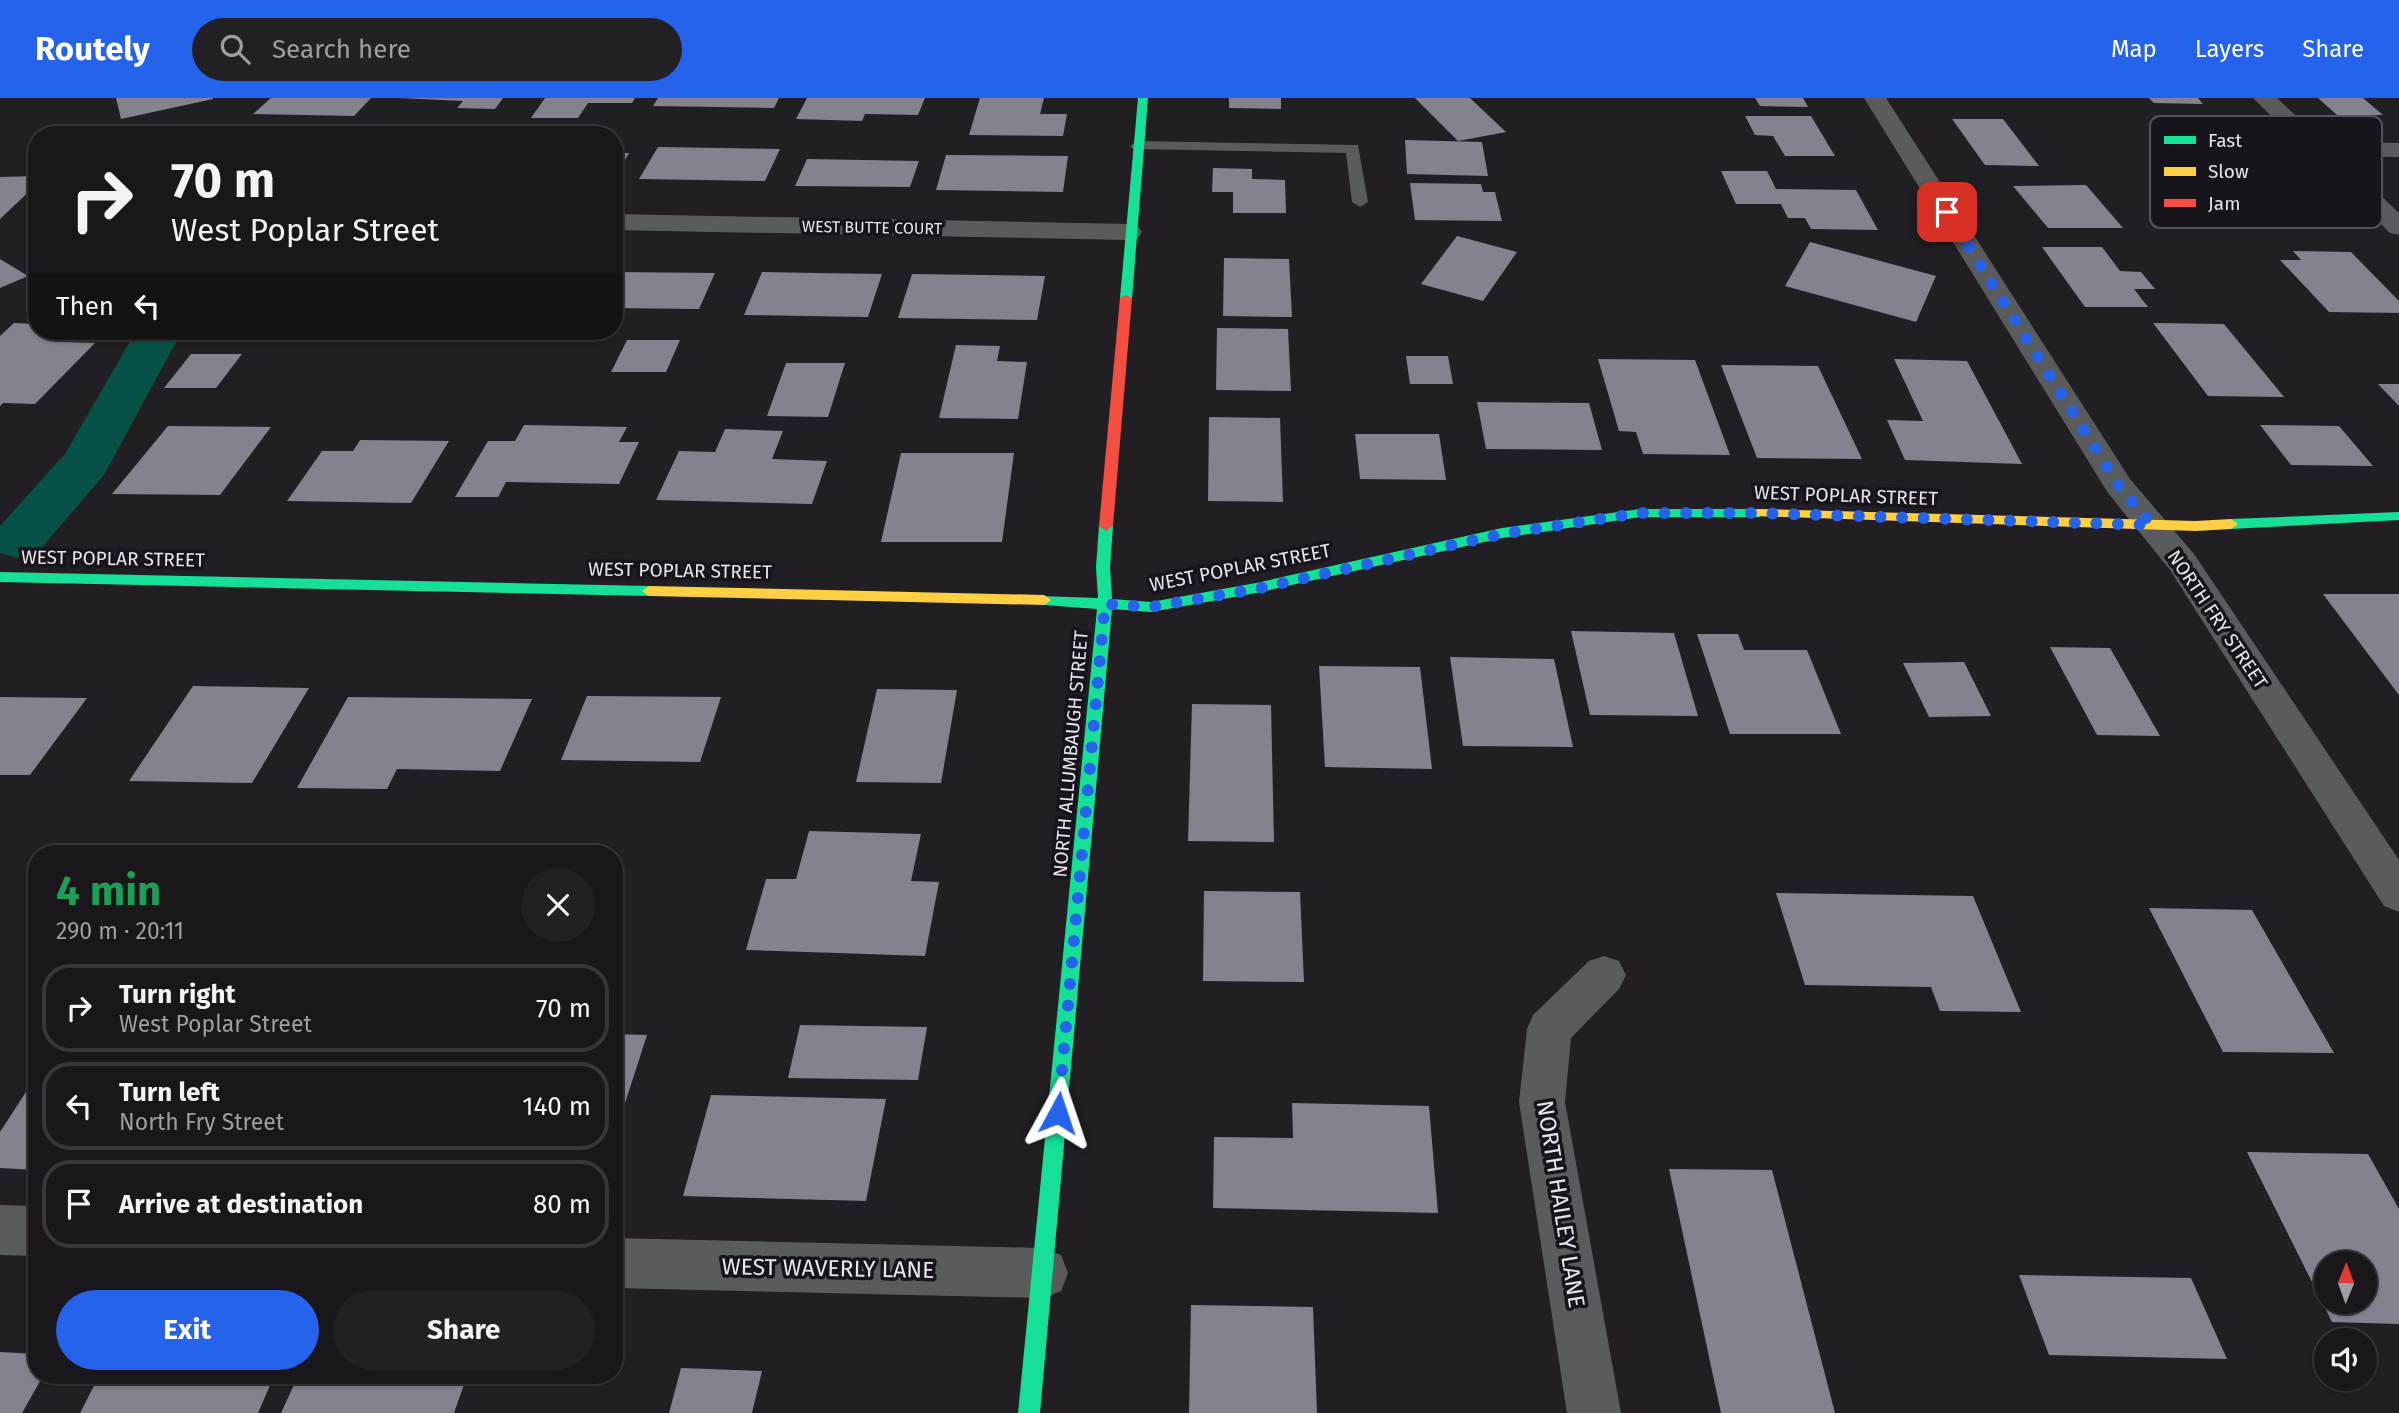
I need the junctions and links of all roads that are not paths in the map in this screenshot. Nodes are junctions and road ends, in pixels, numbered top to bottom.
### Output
1 (1143, 98) edge
2 (1875, 98) edge
3 (2264, 98) edge
4 (2283, 116) edge
5 (1138, 146) junction
6 (1360, 202) dead end
7 (2382, 211) edge
8 (623, 222) edge
9 (2399, 227) edge
10 (1129, 232) junction
11 (2399, 516) edge
12 (2152, 525) junction
13 (0, 577) edge
14 (1105, 604) junction
15 (2399, 894) edge
16 (1604, 975) dead end
17 (0, 1230) edge
18 (28, 1231) edge
19 (623, 1263) edge
20 (1042, 1273) junction
21 (1030, 1413) edge
22 (1594, 1413) edge

1 - 5 street, NORTH ALLUMBAUGH STREET
2 - 12 street, NORTH FRY STREET
3 - 4 street
5 - 6 lane
5 - 10 street, NORTH ALLUMBAUGH STREET
7 - 9 street
8 - 10 street, WEST BUTTE COURT
10 - 14 street, NORTH ALLUMBAUGH STREET
11 - 12 street, WEST POPLAR STREET
12 - 14 street, WEST POPLAR STREET
12 - 15 street, NORTH FRY STREET
13 - 14 street, WEST POPLAR STREET
14 - 20 street, NORTH ALLUMBAUGH STREET
16 - 22 street, NORTH HAILEY LANE
17 - 18 street
19 - 20 street, WEST WAVERLY LANE
20 - 21 street, NORTH ALLUMBAUGH STREET

